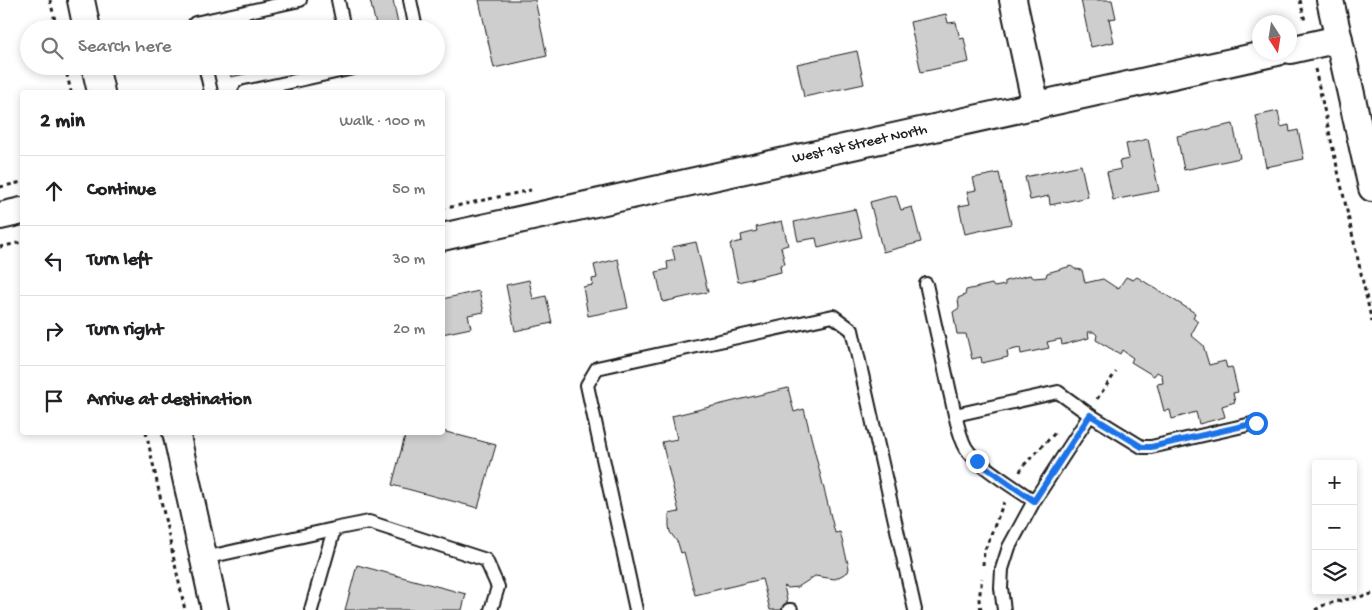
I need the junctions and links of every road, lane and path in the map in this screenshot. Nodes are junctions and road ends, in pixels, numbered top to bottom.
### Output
1 (50, 0) edge
2 (81, 0) edge
3 (300, 0) edge
4 (338, 0) edge
5 (410, 0) edge
6 (1014, 0) edge
7 (1300, 0) edge
8 (1330, 0) edge
9 (55, 20) edge
10 (85, 20) edge
11 (212, 20) edge
12 (342, 20) edge
13 (414, 20) edge
14 (1339, 39) junction
15 (1300, 48) edge
16 (1252, 58) edge
17 (67, 75) edge
18 (97, 75) edge
19 (207, 75) edge
20 (320, 75) edge
21 (70, 90) edge
22 (101, 90) edge
23 (211, 90) edge
24 (254, 90) edge
25 (1036, 106) junction
26 (20, 182) edge
27 (0, 187) edge
28 (1372, 188) edge
29 (20, 211) edge
30 (0, 216) edge
31 (445, 236) edge
32 (20, 242) edge
33 (0, 247) edge
34 (926, 284) dead end
35 (1372, 322) edge
36 (955, 415) junction
37 (1090, 415) junction
38 (1256, 423) dead end
39 (147, 435) edge
40 (177, 435) edge
41 (1034, 501) junction
42 (334, 529) junction
43 (204, 558) junction
44 (1372, 594) edge
45 (185, 610) edge
46 (215, 610) edge
47 (311, 610) edge
48 (491, 610) edge
49 (636, 610) edge
50 (915, 610) edge
51 (1004, 610) edge
52 (1315, 610) edge

1 - 9 path
2 - 10 street
3 - 11 lane
4 - 12 lane
5 - 13 lane
6 - 25 street
7 - 15 path
8 - 14 street
14 - 15 street
14 - 28 street
15 - 35 path
16 - 25 street, West 1st Street North
17 - 21 path
18 - 22 street
19 - 23 lane
20 - 24 lane
25 - 31 street, West 1st Street North
26 - 27 path
29 - 30 street
32 - 33 path
34 - 36 lane
36 - 37 lane
36 - 41 lane
37 - 38 lane
37 - 41 lane
39 - 45 path
40 - 43 street
41 - 51 lane
42 - 43 lane
42 - 47 lane
42 - 48 lane
43 - 46 street
44 - 52 path
49 - 50 lane

